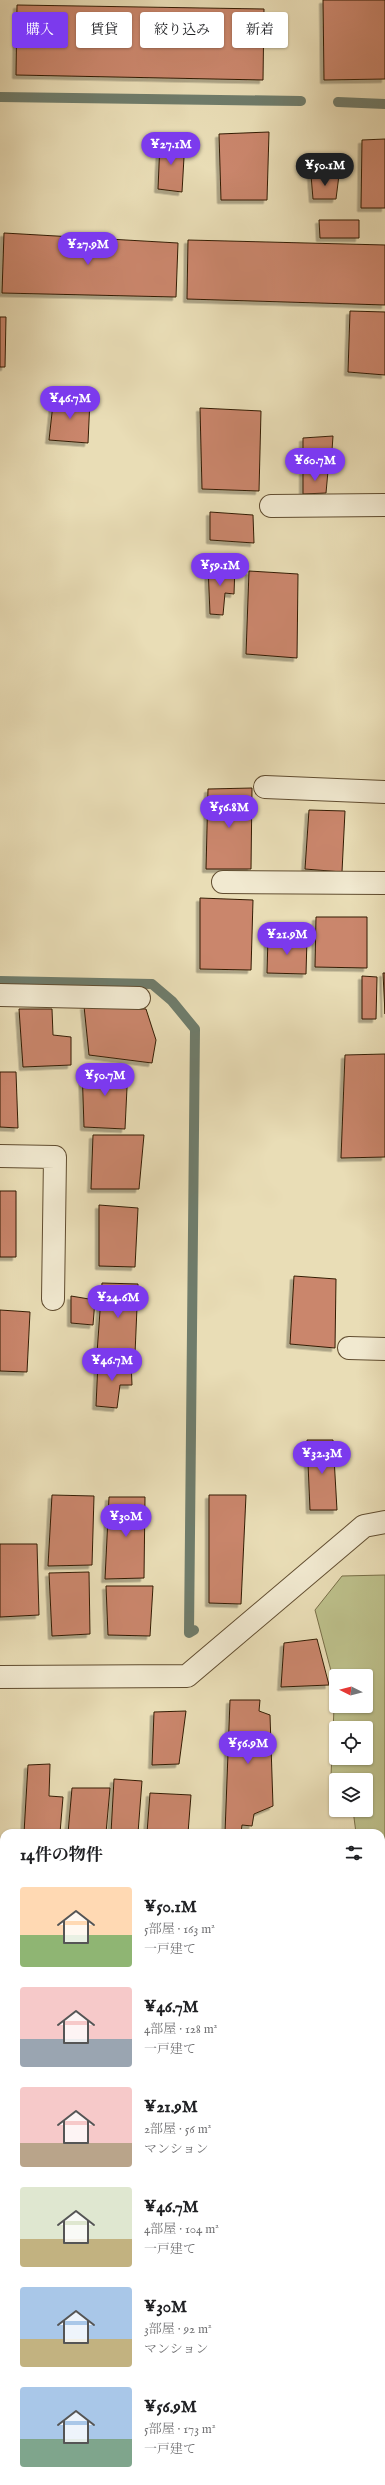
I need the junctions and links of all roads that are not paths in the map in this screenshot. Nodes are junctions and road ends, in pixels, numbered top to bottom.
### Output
1 (385, 505) edge
2 (271, 506) dead end
3 (265, 787) dead end
4 (385, 792) edge
5 (223, 882) dead end
6 (385, 884) edge
7 (0, 995) edge
8 (139, 998) dead end
9 (0, 1156) edge
10 (52, 1299) dead end
11 (348, 1348) dead end
12 (385, 1349) edge
13 (385, 1522) edge
14 (0, 1677) edge

1 - 2 street
3 - 4 street
5 - 6 street
7 - 8 street
9 - 10 street
11 - 12 street
13 - 14 street

